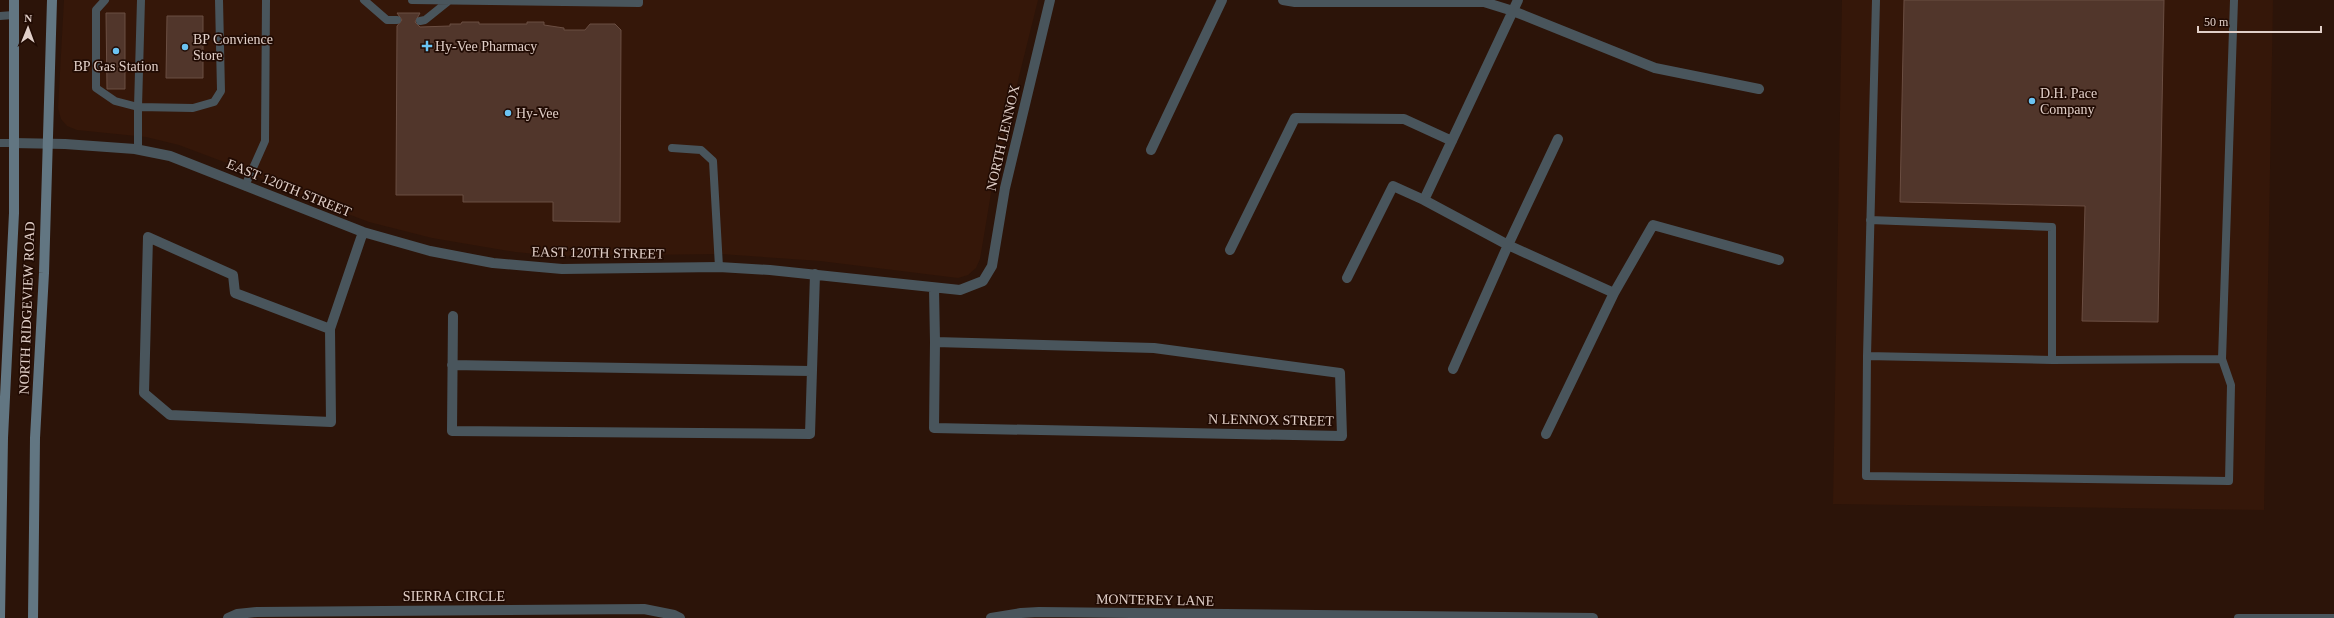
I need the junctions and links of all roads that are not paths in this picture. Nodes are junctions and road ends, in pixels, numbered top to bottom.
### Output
1 (14, 0) edge
2 (52, 0) edge
3 (104, 0) edge
4 (141, 0) edge
5 (219, 0) edge
6 (266, 0) edge
7 (364, 0) edge
8 (412, 0) edge
9 (450, 0) edge
10 (639, 0) edge
11 (1050, 0) edge
12 (1222, 0) edge
13 (1283, 0) edge
14 (1518, 0) edge
15 (1876, 0) edge
16 (2234, 0) edge
17 (1513, 11) junction
18 (0, 16) edge
19 (13, 16) junction
20 (397, 20) dead end
21 (420, 21) dead end
22 (1759, 89) dead end
23 (138, 107) junction
24 (1558, 139) dead end
25 (1452, 141) junction
26 (0, 142) edge
27 (12, 143) junction
28 (47, 144) junction
29 (672, 148) dead end
30 (138, 150) junction
31 (1151, 150) dead end
32 (245, 186) junction
33 (1424, 200) junction
34 (1870, 220) junction
35 (363, 232) junction
36 (1508, 245) junction
37 (1230, 250) dead end
38 (1779, 260) dead end
39 (719, 267) junction
40 (815, 274) junction
41 (1347, 278) dead end
42 (983, 281) joint
43 (934, 288) junction
44 (1614, 293) junction
45 (453, 316) dead end
46 (330, 329) junction
47 (935, 342) junction
48 (1867, 356) junction
49 (2222, 359) junction
50 (2052, 360) junction
51 (452, 364) junction
52 (1453, 369) dead end
53 (811, 371) junction
54 (1546, 434) dead end
55 (1121, 616) edge
56 (1318, 617) edge
57 (1500, 617) edge
58 (0, 618) edge
59 (32, 618) edge
60 (228, 618) edge
61 (680, 618) edge
62 (991, 618) edge
63 (1593, 618) edge
64 (2238, 618) edge
65 (2334, 618) edge

1 - 19 main road, NORTH RIDGEVIEW ROAD
2 - 28 main road, NORTH RIDGEVIEW ROAD
3 - 23 lane
4 - 23 lane
5 - 23 lane
6 - 32 lane
7 - 20 lane
8 - 9 lane
9 - 10 lane
9 - 21 lane
11 - 42 street, NORTH LENNOX
12 - 31 street
13 - 17 street
14 - 17 street
15 - 34 lane
16 - 49 lane
17 - 22 street
17 - 25 street
18 - 19 lane
19 - 27 main road, NORTH RIDGEVIEW ROAD
23 - 30 lane
24 - 36 street
25 - 33 street
25 - 37 street
26 - 27 lane
27 - 28 street, EAST 120TH STREET
27 - 58 main road, NORTH RIDGEVIEW ROAD
28 - 30 street, EAST 120TH STREET
28 - 59 main road, NORTH RIDGEVIEW ROAD
29 - 39 lane
30 - 32 street, EAST 120TH STREET
32 - 35 street, EAST 120TH STREET
33 - 36 street
33 - 41 street
34 - 48 lane
34 - 50 lane
35 - 39 street, EAST 120TH STREET
35 - 46 street
36 - 44 street
36 - 52 street
38 - 44 street
39 - 40 street, EAST 120TH STREET
40 - 43 street, EAST 120TH STREET
40 - 53 street
42 - 43 street, EAST 120TH STREET
43 - 47 street, N LENNOX STREET
44 - 54 street
45 - 51 street
46 - 46 street
47 - 47 street, N LENNOX STREET
48 - 49 lane
48 - 50 lane
49 - 50 lane
51 - 53 street
51 - 53 street
55 - 56 street, MONTEREY LANE
55 - 62 street, MONTEREY LANE
56 - 57 street, MONTEREY LANE
57 - 63 street, MONTEREY LANE
60 - 61 street, SIERRA CIRCLE
64 - 65 lane

